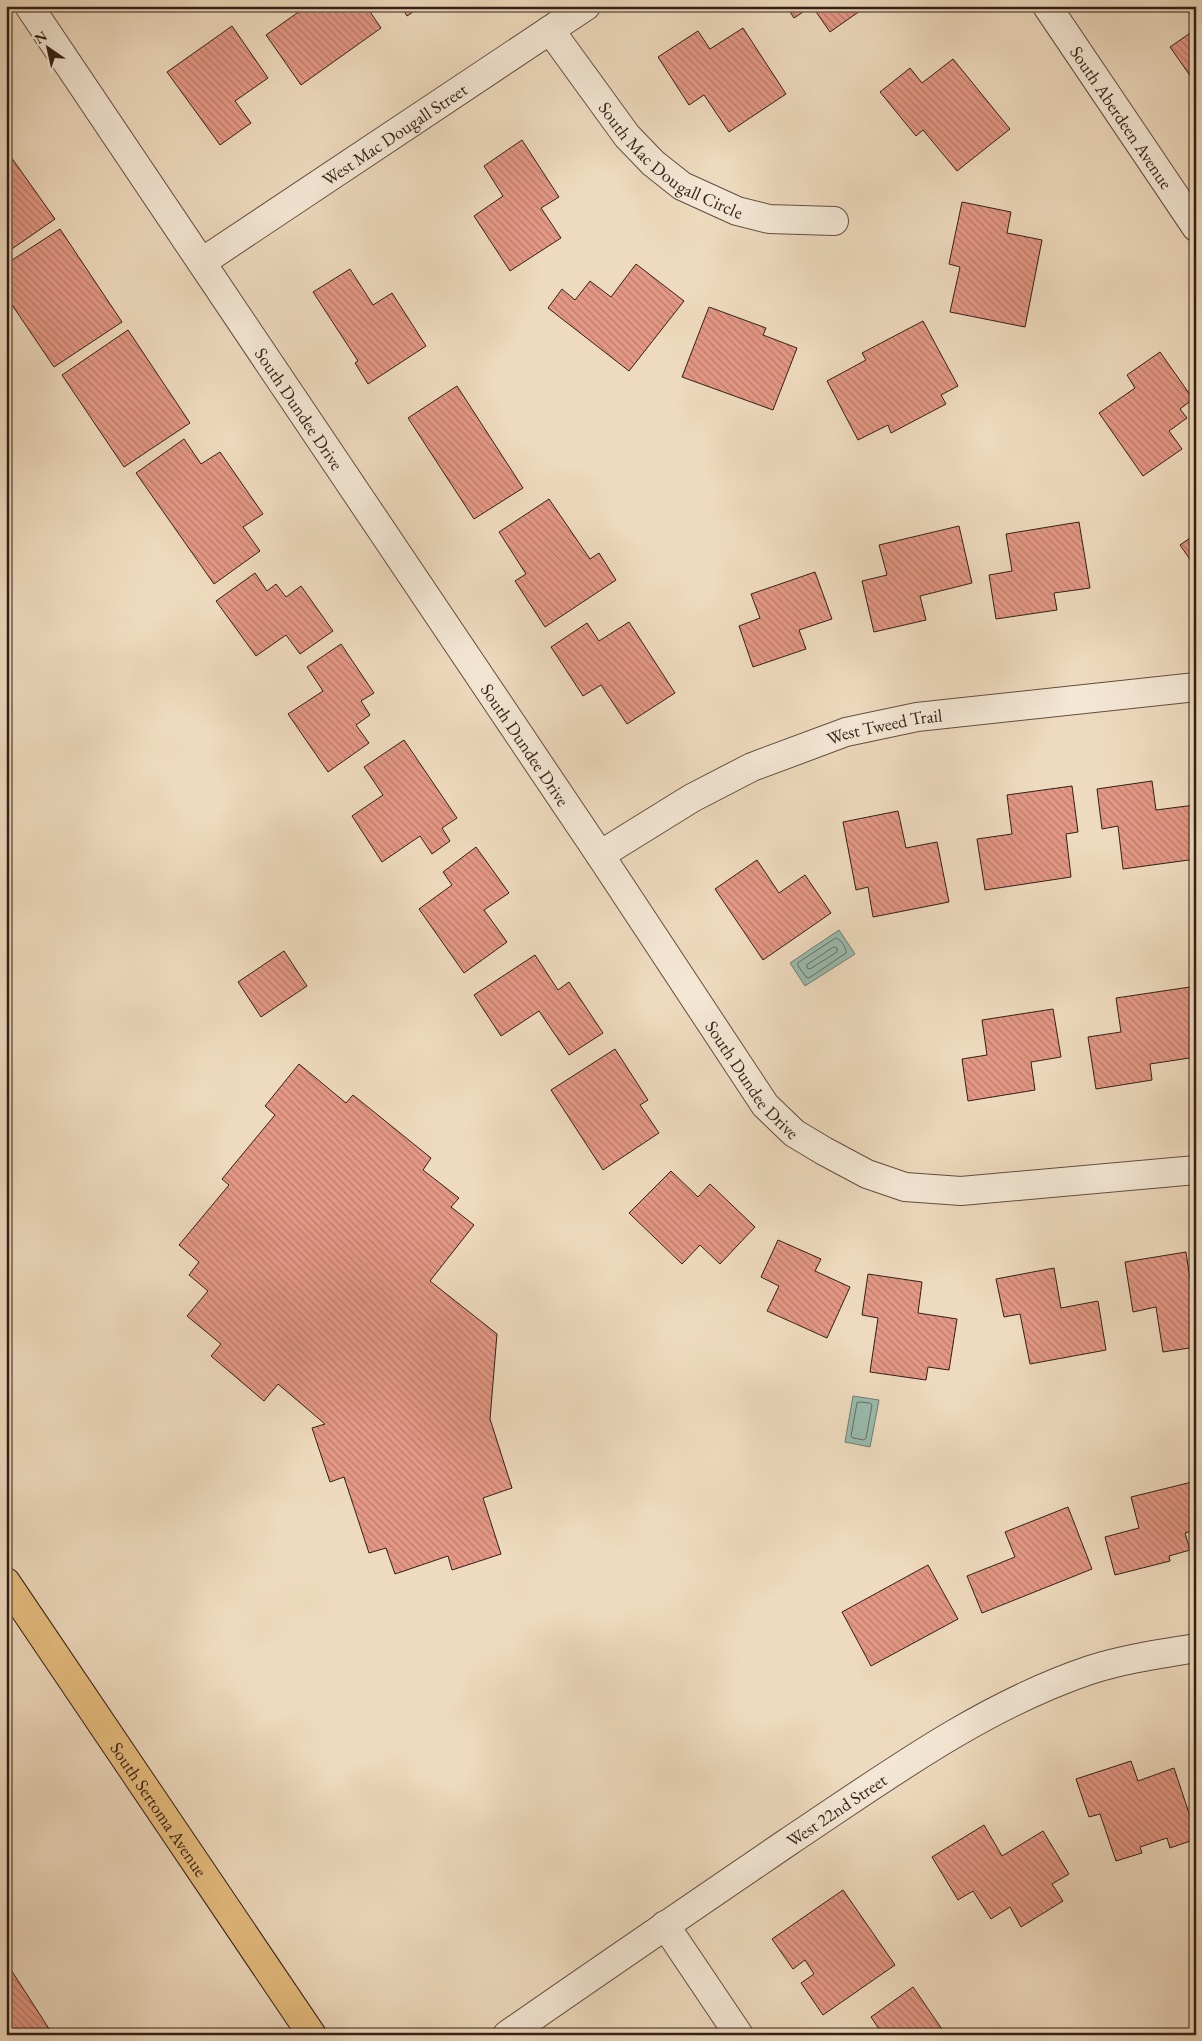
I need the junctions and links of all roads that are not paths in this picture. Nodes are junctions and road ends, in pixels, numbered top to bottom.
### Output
1 (29, 6) edge
2 (586, 6) edge
3 (1047, 6) edge
4 (550, 30) junction
5 (834, 221) dead end
6 (1196, 227) edge
7 (202, 262) junction
8 (1196, 686) edge
9 (600, 855) junction
10 (1196, 1170) edge
11 (6, 1582) edge
12 (1196, 1648) edge
13 (665, 1925) junction
14 (312, 2035) edge
15 (507, 2035) edge
16 (739, 2035) edge

1 - 7 street, South Dundee Drive
2 - 4 street, West Mac Dougall Street
3 - 6 street, South Aberdeen Avenue
4 - 5 street, South Mac Dougall Circle
4 - 7 street, West Mac Dougall Street
7 - 9 street, South Dundee Drive
8 - 9 street, West Tweed Trail
9 - 10 street, South Dundee Drive
11 - 14 main road, South Sertoma Avenue
12 - 13 street, West 22nd Street
13 - 15 street, West 22nd Street
13 - 16 street

